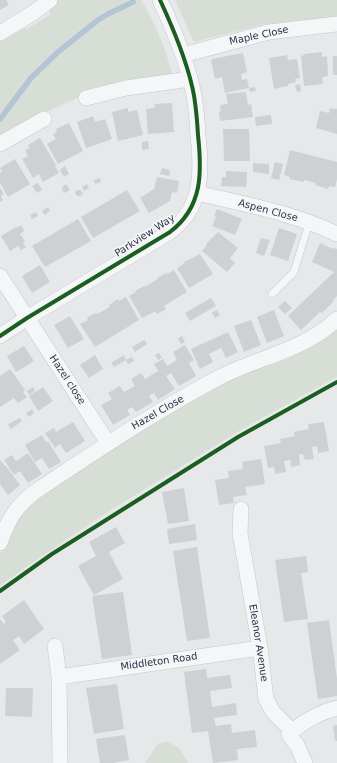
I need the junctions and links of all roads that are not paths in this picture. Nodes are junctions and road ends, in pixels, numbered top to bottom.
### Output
1 (50, 0) edge
2 (160, 0) edge
3 (337, 24) edge
4 (0, 33) edge
5 (183, 55) junction
6 (190, 79) junction
7 (86, 98) dead end
8 (44, 118) dead end
9 (0, 144) edge
10 (197, 193) junction
11 (309, 223) junction
12 (336, 228) edge
13 (0, 276) edge
14 (272, 294) dead end
15 (27, 318) junction
16 (337, 319) edge
17 (0, 336) edge
18 (108, 443) junction
19 (241, 509) dead end
20 (0, 543) edge
21 (55, 646) dead end
22 (260, 648) junction
23 (59, 677) junction
24 (337, 708) edge
25 (292, 731) junction
26 (60, 763) edge
27 (305, 763) edge

1 - 4 street
2 - 5 street, Parkview Way
3 - 5 street, Maple Close
5 - 6 street, Parkview Way
6 - 7 street
6 - 10 street, Parkview Way
8 - 9 street
10 - 11 street, Aspen Close
10 - 15 street, Parkview Way
11 - 12 street, Aspen Close
11 - 14 lane
13 - 15 street, Hazel close
15 - 17 street, Parkview Way
15 - 18 street, Hazel close
16 - 18 street, Hazel Close
18 - 20 street, Hazel Close
19 - 22 street, Eleanor Avenue
21 - 23 street
22 - 23 street, Middleton Road
22 - 25 street, Eleanor Avenue
23 - 26 street
24 - 25 street
25 - 27 street, Eleanor Avenue

